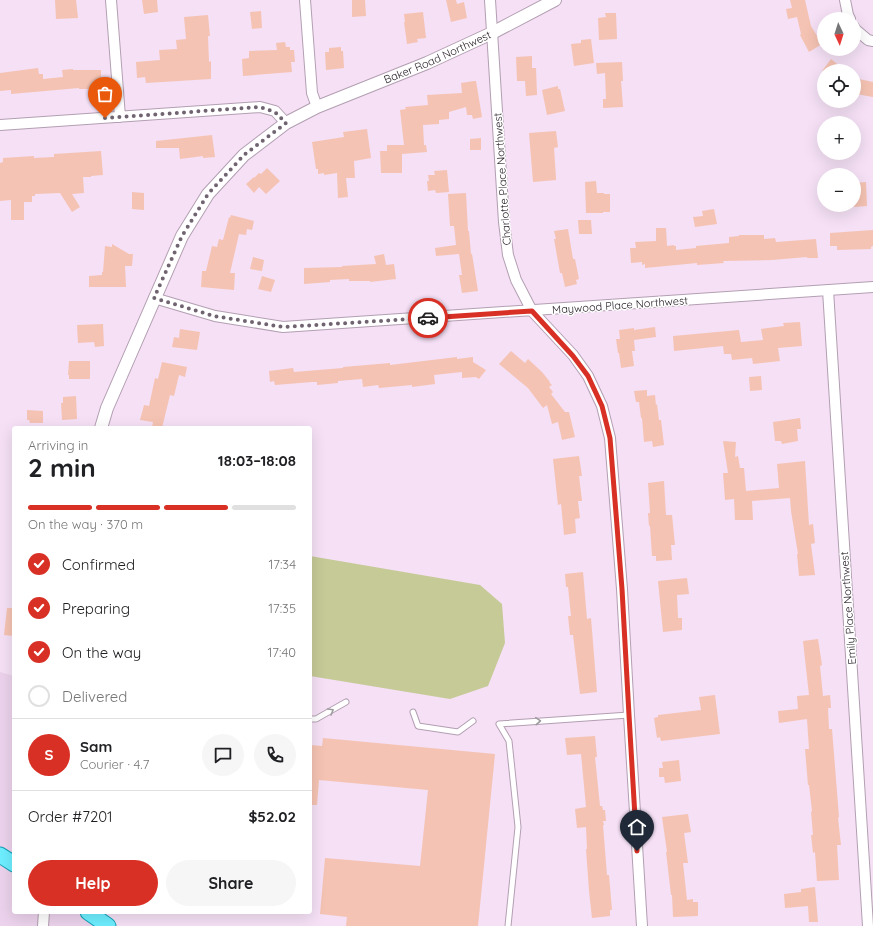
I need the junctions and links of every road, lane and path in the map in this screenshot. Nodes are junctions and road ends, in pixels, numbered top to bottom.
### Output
1 (111, 0) edge
2 (305, 0) edge
3 (490, 0) edge
4 (555, 0) edge
5 (845, 0) edge
6 (847, 12) edge
7 (492, 33) junction
8 (861, 34) edge
9 (873, 41) edge
10 (316, 107) junction
11 (120, 117) junction
12 (286, 123) junction
13 (0, 125) edge
14 (873, 287) edge
15 (828, 290) junction
16 (154, 298) junction
17 (532, 311) junction
18 (102, 426) edge
19 (346, 702) dead end
20 (412, 712) dead end
21 (629, 715) junction
22 (312, 719) edge
23 (473, 720) dead end
24 (0, 856) edge
25 (12, 863) edge
26 (44, 914) edge
27 (91, 914) edge
28 (43, 926) edge
29 (108, 926) edge
30 (508, 926) edge
31 (642, 926) edge
32 (868, 926) edge

1 - 11 street
2 - 10 street
3 - 7 street, Charlotte Place Northwest
4 - 7 street, Baker Road Northwest
5 - 6 street
7 - 10 street, Baker Road Northwest
7 - 17 street, Charlotte Place Northwest
8 - 9 street
10 - 12 street, Baker Road Northwest
11 - 12 street
11 - 13 street
12 - 16 street, Baker Road Northwest
14 - 15 street, Maywood Place Northwest
15 - 17 street, Maywood Place Northwest
15 - 32 street, Emily Place Northwest
16 - 17 street, Maywood Place Northwest
16 - 18 street, Baker Road Northwest
17 - 21 street, Charlotte Place Northwest
22 -> 19 lane
20 - 23 lane
30 -> 21 lane
21 - 31 street, Charlotte Place Northwest
24 - 25 main road
26 - 28 street
27 - 29 main road

